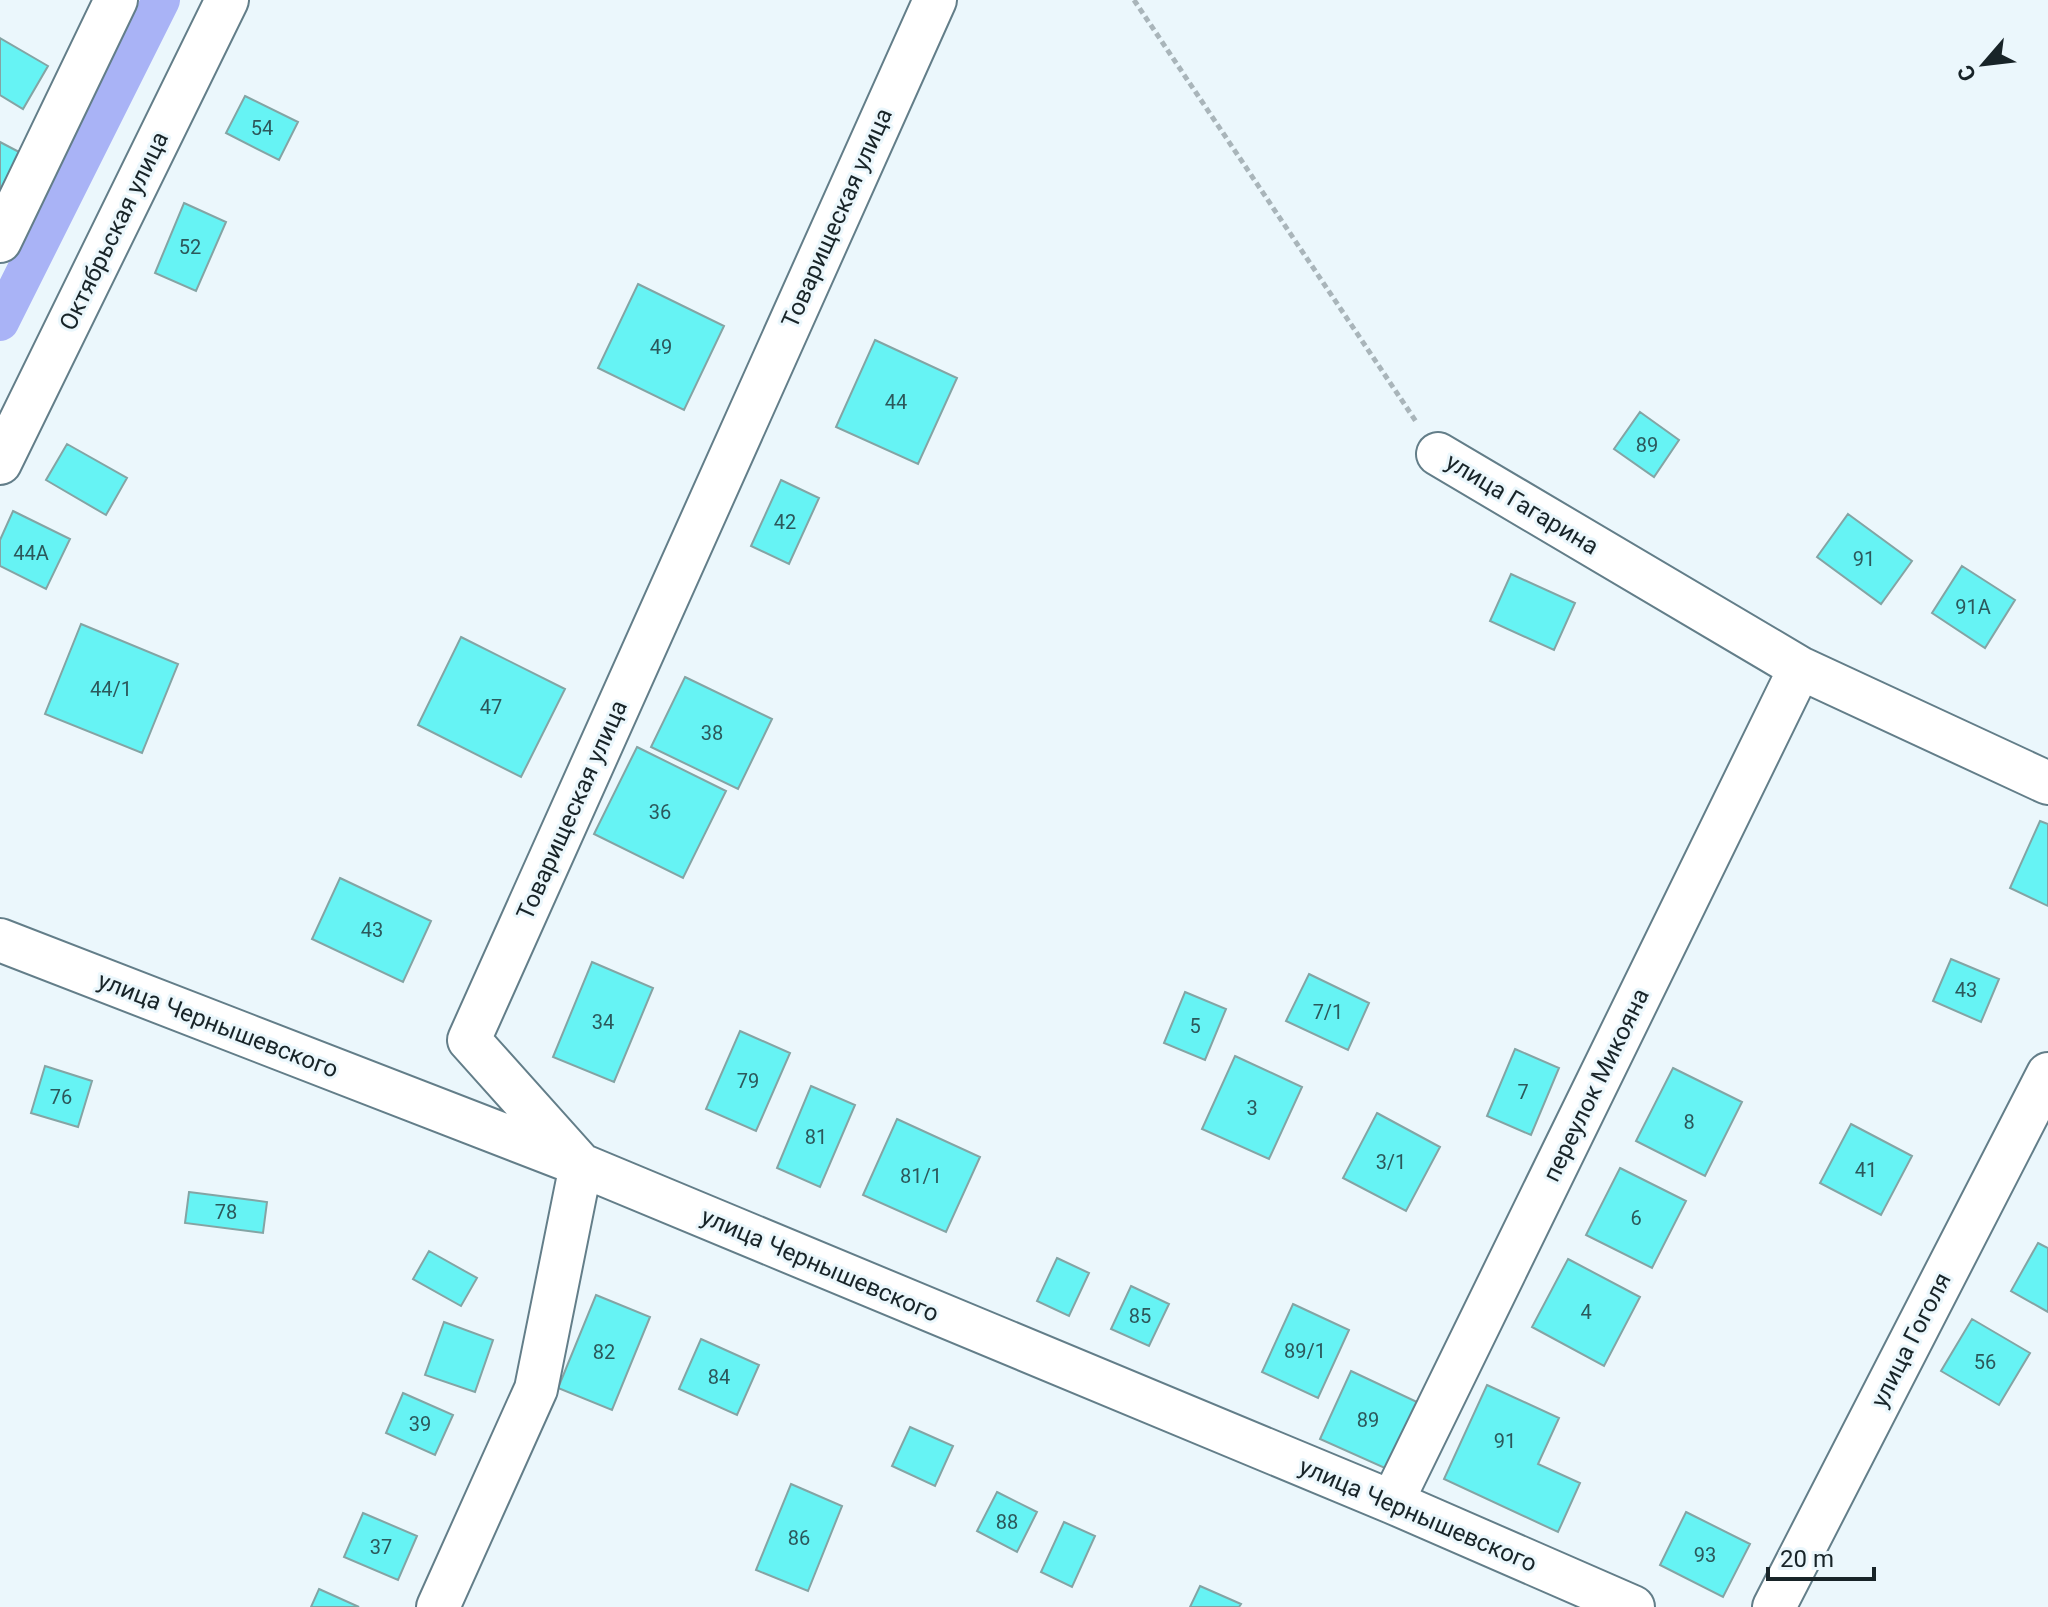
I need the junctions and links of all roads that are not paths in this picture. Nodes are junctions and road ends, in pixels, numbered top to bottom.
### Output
1 (116, 0) edge
2 (227, 0) edge
3 (935, 0) edge
4 (0, 241) edge
5 (1438, 454) road end
6 (0, 463) edge
7 (1800, 668) junction
8 (2048, 783) edge
9 (0, 940) edge
10 (2048, 1074) edge
11 (581, 1165) junction
12 (1392, 1502) junction
13 (438, 1607) edge
14 (1633, 1607) edge
15 (1774, 1607) edge

1 - 4 street
2 - 6 street, Октябрьская улица
3 - 11 street, Товарищеская улица
5 - 7 street, улица Гагарина
7 - 8 street, улица Гагарина
7 - 12 street, переулок Микояна
9 - 11 street, улица Чернышевского
10 - 15 street, улица Гоголя
11 - 12 street, улица Чернышевского
11 - 13 street
12 - 14 street, улица Чернышевского

